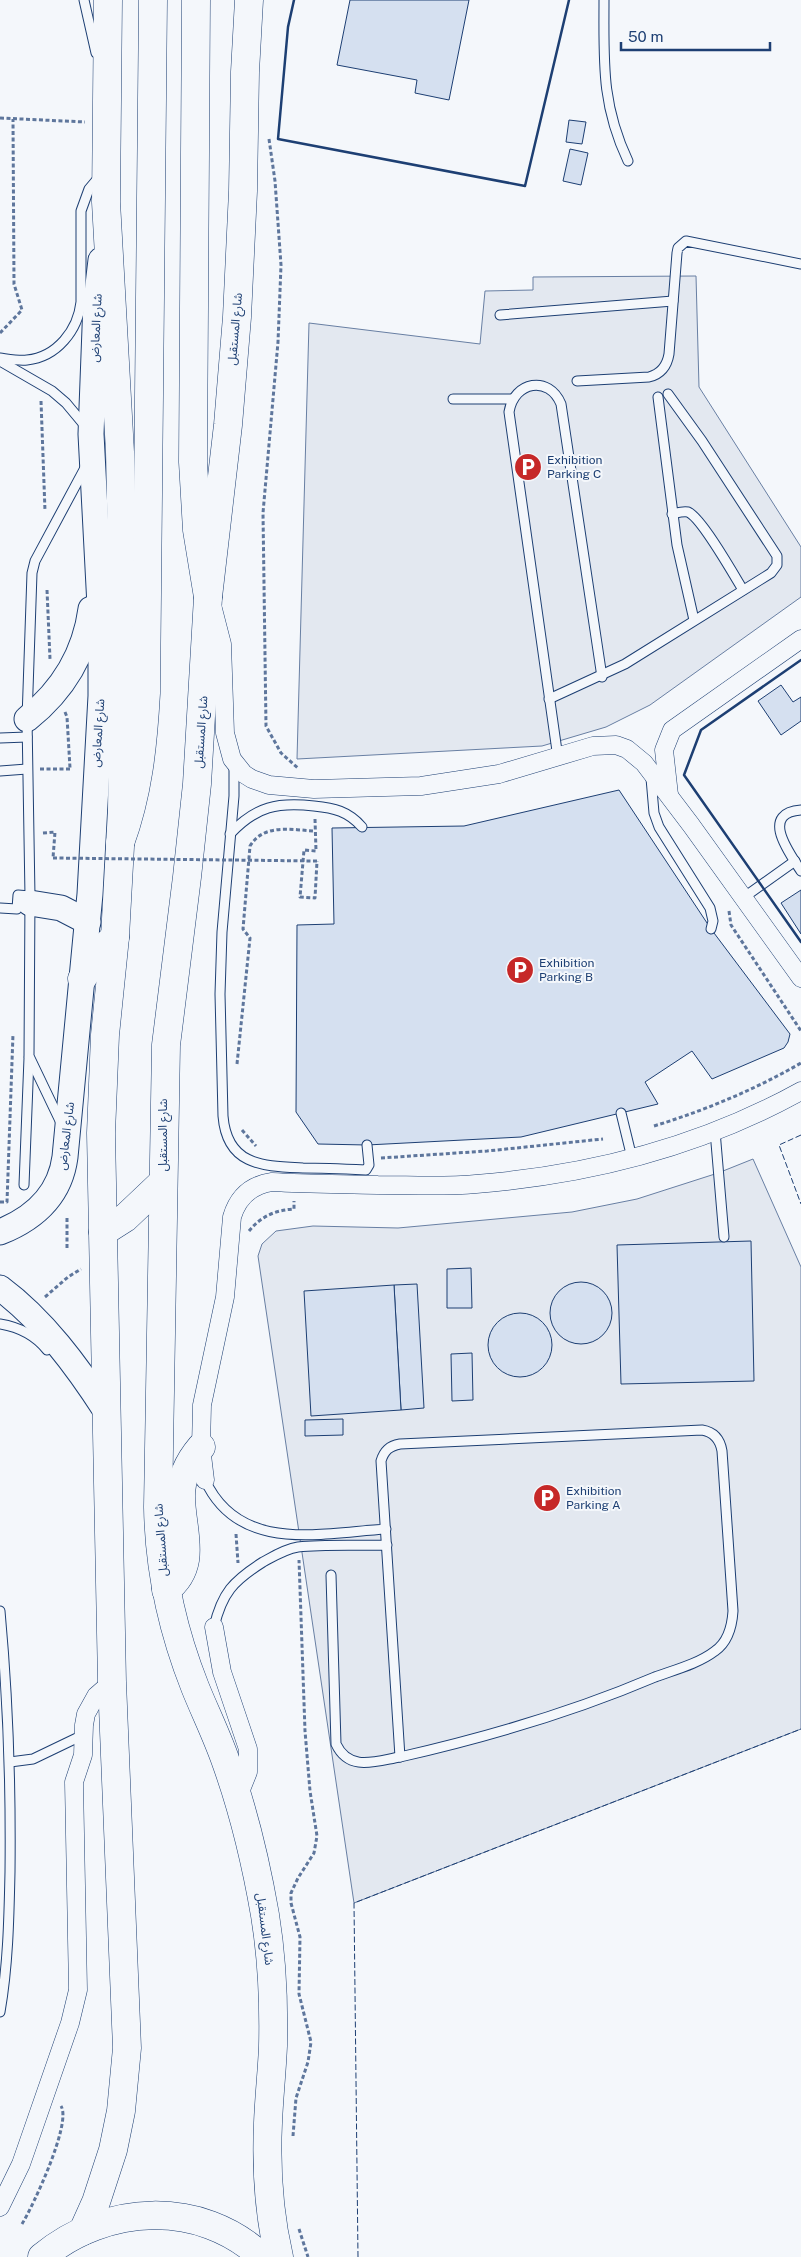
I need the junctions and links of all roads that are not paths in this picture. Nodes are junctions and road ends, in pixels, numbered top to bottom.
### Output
1 (84, 0) edge
2 (108, 0) edge
3 (153, 0) edge
4 (196, 0) edge
5 (249, 0) edge
6 (604, 0) edge
7 (106, 110) junction
8 (628, 161) dead end
9 (105, 171) junction
10 (106, 202) junction
11 (801, 264) edge
12 (674, 301) junction
13 (500, 315) dead end
14 (0, 359) edge
15 (577, 381) dead end
16 (668, 394) dead end
17 (658, 397) dead end
18 (453, 399) dead end
19 (513, 399) junction
20 (92, 445) junction
21 (672, 514) junction
22 (97, 554) junction
23 (743, 590) junction
24 (208, 597) junction
25 (694, 620) junction
26 (801, 638) edge
27 (602, 676) junction
28 (549, 699) junction
29 (27, 728) junction
30 (0, 738) edge
31 (558, 758) junction
32 (232, 759) junction
33 (27, 770) junction
34 (0, 771) edge
35 (650, 772) junction
36 (314, 798) junction
37 (669, 798) junction
38 (801, 810) edge
39 (362, 827) dead end
40 (230, 835) junction
41 (120, 844) junction
42 (795, 861) junction
43 (801, 871) edge
44 (743, 898) junction
45 (30, 900) junction
46 (0, 908) edge
47 (88, 922) junction
48 (711, 929) dead end
49 (115, 937) junction
50 (800, 975) edge
51 (82, 979) junction
52 (29, 1056) junction
53 (801, 1091) edge
54 (621, 1113) dead end
55 (715, 1131) junction
56 (67, 1136) junction
57 (367, 1144) dead end
58 (632, 1158) junction
59 (163, 1182) junction
60 (24, 1185) dead end
61 (0, 1232) edge
62 (103, 1232) junction
63 (724, 1237) dead end
64 (0, 1288) edge
65 (0, 1324) edge
66 (54, 1359) dead end
67 (103, 1421) junction
68 (201, 1447) junction
69 (205, 1480) joint
70 (386, 1529) junction
71 (387, 1545) junction
72 (331, 1575) dead end
73 (166, 1590) junction
74 (0, 1611) edge
75 (214, 1627) joint
76 (112, 1682) junction
77 (83, 1735) junction
78 (400, 1757) junction
79 (10, 1762) junction
80 (238, 1797) junction
81 (0, 2012) edge
82 (0, 2207) edge
83 (82, 2231) junction
84 (42, 2257) edge
85 (262, 2257) edge
86 (278, 2257) edge

1 - 7 lane
2 - 7 main road
3 - 41 main road
4 - 24 main road
5 - 24 main road, شارع المستقبل
6 - 8 lane
7 - 9 main road
9 - 10 main road
9 - 14 lane
10 - 20 street, شارع المعارض
10 - 41 main road
11 - 12 lane
12 - 13 lane
12 - 15 lane
14 - 20 lane
16 - 23 lane
17 - 21 lane
18 - 19 lane
19 - 27 lane
19 - 28 lane
20 - 22 street, شارع المعارض
20 - 29 lane
21 - 23 lane
21 - 25 lane
22 - 29 street
22 - 47 street, شارع المعارض
23 - 25 lane
24 - 32 street
24 - 59 main road, شارع المستقبل
25 - 27 lane
26 - 37 street
27 - 28 lane
28 - 31 lane
29 - 30 lane
29 - 33 lane
31 - 35 street
31 - 36 street
32 - 36 street
32 - 40 lane
33 - 34 lane
33 - 45 lane
35 - 37 street
35 - 48 lane
36 - 39 lane
36 - 40 lane
37 - 44 street
38 - 42 lane
40 - 57 lane
41 - 49 main road
42 - 43 lane
42 - 44 lane
44 - 50 street
45 - 46 lane
45 - 47 street
45 - 52 lane
47 - 51 street, شارع المعارض
49 - 51 main road
49 - 62 main road
51 - 56 street, شارع المعارض
52 - 56 lane
52 - 60 lane
53 - 55 street
54 - 58 lane
55 - 58 street
55 - 63 lane
56 - 61 street, شارع المعارض
58 - 68 street
59 - 62 main road
59 - 73 main road, شارع المستقبل
62 - 67 main road
64 - 67 street
65 - 66 lane
67 - 76 main road
68 - 69 street
68 - 73 main road
69 - 70 lane
70 - 71 lane
70 - 78 lane
71 - 75 lane
71 - 78 lane
72 - 78 lane
73 - 80 main road, شارع المستقبل
74 - 79 lane
75 - 80 street
76 - 77 street
76 - 83 main road
77 - 79 lane
77 - 82 street
79 - 81 lane
80 - 86 main road, شارع المستقبل
83 - 84 main road
83 - 85 main road

